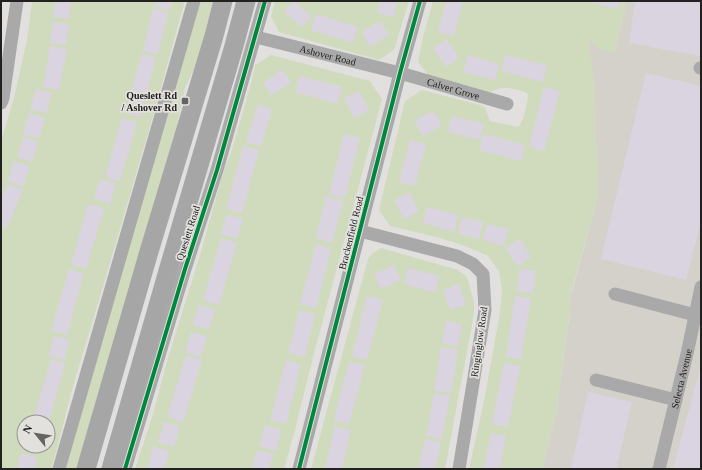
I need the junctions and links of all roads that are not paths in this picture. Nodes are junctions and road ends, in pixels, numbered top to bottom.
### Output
1 (17, 1) edge
2 (194, 1) edge
3 (223, 1) edge
4 (246, 1) edge
5 (265, 1) edge
6 (420, 1) edge
7 (256, 37) junction
8 (400, 73) junction
9 (2, 99) edge
10 (507, 104) dead end
11 (360, 231) junction
12 (701, 287) edge
13 (616, 294) dead end
14 (695, 316) junction
15 (596, 380) dead end
16 (676, 400) junction
17 (59, 469) edge
18 (86, 469) edge
19 (111, 469) edge
20 (125, 469) edge
21 (299, 469) edge
22 (458, 469) edge
23 (659, 469) edge

1 - 9 street
2 - 17 street
3 - 18 highway
4 - 19 highway, Queslett Road
5 - 7 street, Queslett Road
6 - 8 street, Brackenfield Road
7 - 8 street, Ashover Road
7 - 20 street, Queslett Road
8 - 10 street, Calver Grove
8 - 11 street, Brackenfield Road
11 - 21 street, Brackenfield Road
11 - 22 street, Ringinglow Road
12 - 14 street, Selecta Avenue
13 - 14 street
14 - 16 street, Selecta Avenue
15 - 16 street
16 - 23 street, Selecta Avenue

